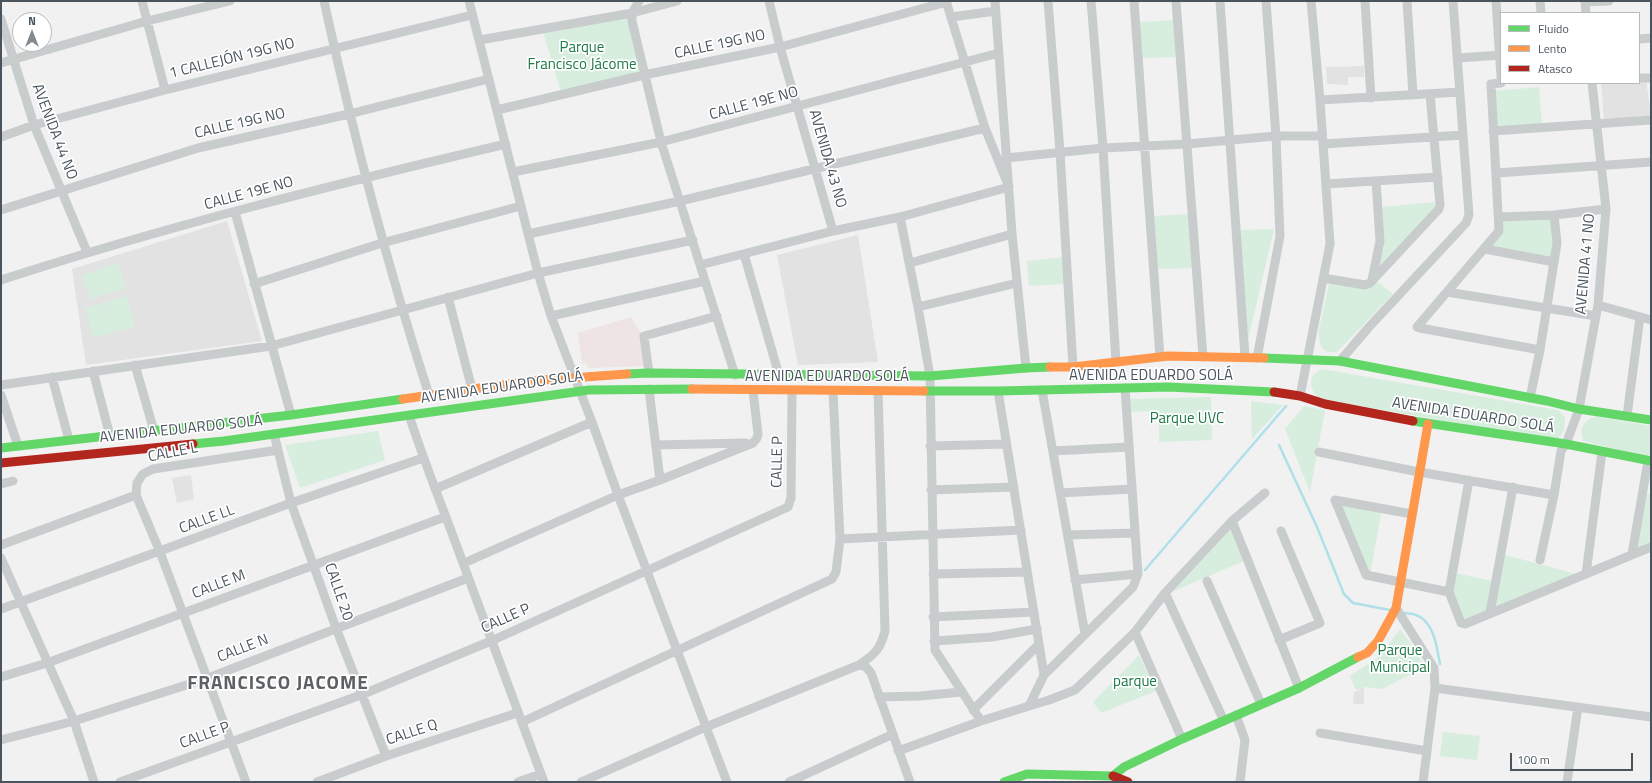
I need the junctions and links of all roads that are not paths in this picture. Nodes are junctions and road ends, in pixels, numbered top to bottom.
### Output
1 (142, 1) edge
2 (230, 1) edge
3 (324, 1) edge
4 (469, 1) edge
5 (639, 1) edge
6 (676, 1) edge
7 (769, 1) edge
8 (946, 1) edge
9 (995, 1) edge
10 (1048, 1) edge
11 (1091, 1) edge
12 (1134, 1) edge
13 (1176, 1) edge
14 (1220, 1) edge
15 (1266, 1) edge
16 (1311, 1) edge
17 (1365, 1) edge
18 (1407, 1) edge
19 (1453, 1) edge
20 (1496, 1) edge
21 (1540, 1) edge
22 (1609, 1) edge
23 (1585, 2) edge
24 (996, 11) junction
25 (1541, 12) edge
26 (1586, 12) edge
27 (632, 13) junction
28 (472, 16) junction
29 (951, 17) junction
30 (1, 19) edge
31 (147, 21) junction
32 (1651, 38) edge
33 (1640, 39) edge
34 (480, 40) junction
35 (780, 47) junction
36 (334, 49) junction
37 (999, 53) junction
38 (1500, 55) edge
39 (1458, 58) junction
40 (12, 59) junction
41 (965, 62) junction
42 (1, 63) edge
43 (644, 75) junction
44 (1640, 78) edge
45 (1651, 78) edge
46 (489, 79) junction
47 (1500, 83) edge
48 (1592, 84) edge
49 (165, 90) junction
50 (1460, 92) junction
51 (1430, 94) junction
52 (1413, 95) junction
53 (1371, 98) junction
54 (1320, 100) junction
55 (797, 107) junction
56 (497, 110) junction
57 (349, 114) junction
58 (1651, 120) edge
59 (1597, 124) junction
60 (34, 125) junction
61 (985, 128) junction
62 (1493, 130) junction
63 (1463, 135) junction
64 (1276, 136) junction
65 (1, 137) edge
66 (1433, 137) junction
67 (1231, 140) junction
68 (1323, 140) junction
69 (661, 142) junction
70 (506, 144) junction
71 (1186, 144) junction
72 (1144, 145) junction
73 (1103, 148) junction
74 (1060, 152) junction
75 (1006, 158) junction
76 (1651, 162) edge
77 (1600, 166) junction
78 (815, 169) junction
79 (513, 172) junction
80 (1497, 173) junction
81 (365, 177) junction
82 (1438, 177) junction
83 (1376, 181) junction
84 (1326, 184) junction
85 (1009, 187) junction
86 (61, 190) junction
87 (680, 201) junction
88 (522, 206) junction
89 (1606, 209) junction
90 (1, 210) edge
91 (235, 212) junction
92 (1554, 215) junction
93 (900, 216) junction
94 (1500, 217) junction
95 (833, 231) junction
96 (528, 234) junction
97 (1012, 234) junction
98 (693, 240) junction
99 (382, 243) junction
100 (1485, 249) junction
101 (87, 252) junction
102 (744, 254) junction
103 (1554, 262) junction
104 (910, 263) junction
105 (700, 265) junction
106 (538, 273) junction
107 (1323, 278) junction
108 (1, 280) edge
109 (1372, 280) junction
110 (705, 281) junction
111 (1017, 283) junction
112 (254, 284) junction
113 (1447, 292) junction
114 (448, 297) junction
115 (1598, 305) junction
116 (918, 307) junction
117 (1546, 307) junction
118 (402, 310) junction
119 (551, 316) junction
120 (717, 316) junction
121 (1596, 316) junction
122 (1640, 317) junction
123 (1651, 320) edge
124 (271, 346) junction
125 (1540, 350) junction
126 (1160, 357) junction
127 (1203, 357) junction
128 (1245, 357) junction
129 (1257, 358) junction
130 (1308, 361) junction
131 (1116, 362) junction
132 (1340, 362) junction
133 (135, 365) junction
134 (1073, 367) junction
135 (1026, 368) junction
136 (93, 371) junction
137 (649, 373) junction
138 (735, 375) junction
139 (779, 375) junction
140 (930, 376) junction
141 (52, 377) junction
142 (574, 377) junction
143 (1, 385) edge
144 (1124, 388) junction
145 (472, 389) junction
146 (649, 389) junction
147 (1042, 390) junction
148 (579, 391) junction
149 (753, 391) junction
150 (792, 391) junction
151 (833, 391) junction
152 (878, 391) junction
153 (929, 391) junction
154 (998, 391) junction
155 (1, 395) edge
156 (429, 395) junction
157 (1300, 396) junction
158 (1530, 398) junction
159 (1579, 409) junction
160 (290, 415) junction
161 (410, 415) junction
162 (1627, 416) junction
163 (1651, 420) edge
164 (5, 421) edge
165 (592, 422) junction
166 (220, 423) junction
167 (1428, 424) junction
168 (154, 431) junction
169 (274, 434) junction
170 (110, 436) junction
171 (68, 440) junction
172 (224, 441) junction
173 (753, 443) junction
174 (1006, 444) junction
175 (1566, 444) junction
176 (656, 445) junction
177 (18, 446) junction
178 (930, 446) junction
179 (1129, 446) junction
180 (1, 448) edge
181 (278, 450) junction
182 (1053, 451) junction
183 (1319, 452) dead end
184 (1602, 452) junction
185 (423, 458) junction
186 (1650, 461) edge
187 (1, 463) edge
188 (1419, 472) junction
189 (660, 480) junction
190 (1469, 480) junction
191 (13, 481) dead end
192 (1, 484) edge
193 (1014, 487) junction
194 (1513, 487) junction
195 (1132, 488) junction
196 (435, 489) junction
197 (931, 490) junction
198 (1060, 493) junction
199 (1265, 493) dead end
200 (1554, 494) junction
201 (136, 495) junction
202 (618, 496) junction
203 (291, 504) junction
204 (1412, 514) junction
205 (445, 517) junction
206 (1232, 521) junction
207 (1021, 530) junction
208 (1281, 531) dead end
209 (1134, 532) junction
210 (932, 533) junction
211 (1068, 535) junction
212 (883, 536) junction
213 (840, 539) junction
214 (1, 544) edge
215 (1651, 547) edge
216 (160, 552) junction
217 (1632, 554) junction
218 (1, 558) edge
219 (1540, 560) dead end
220 (314, 564) junction
221 (464, 564) junction
222 (646, 571) junction
223 (1027, 572) junction
224 (933, 574) junction
225 (1138, 574) junction
226 (1586, 574) junction
227 (468, 578) junction
228 (1075, 580) junction
229 (1208, 581) dead end
230 (1400, 583) junction
231 (1449, 592) junction
232 (1165, 594) junction
233 (21, 603) junction
234 (1396, 608) junction
235 (1, 609) edge
236 (1034, 612) junction
237 (1490, 613) junction
238 (183, 614) junction
239 (933, 616) junction
240 (336, 628) junction
241 (1037, 629) junction
242 (1135, 632) junction
243 (1085, 634) junction
244 (1279, 640) junction
245 (491, 641) junction
246 (934, 641) junction
247 (1039, 644) junction
248 (677, 652) junction
249 (47, 663) junction
250 (859, 665) junction
251 (1044, 675) junction
252 (1, 677) edge
253 (208, 678) junction
254 (1299, 688) junction
255 (1435, 688) junction
256 (961, 692) junction
257 (361, 695) junction
258 (879, 697) junction
259 (1261, 704) junction
260 (1029, 706) junction
261 (1578, 707) junction
262 (973, 710) junction
263 (517, 713) junction
264 (1236, 715) junction
265 (1651, 717) edge
266 (981, 720) junction
267 (74, 721) junction
268 (1224, 721) junction
269 (522, 722) junction
270 (706, 727) junction
271 (1320, 733) dead end
272 (893, 734) junction
273 (1182, 739) junction
274 (1, 740) edge
275 (231, 741) junction
276 (1427, 750) junction
277 (898, 752) junction
278 (386, 756) junction
279 (1113, 776) junction
280 (542, 778) edge
281 (94, 782) edge
282 (120, 782) edge
283 (246, 782) edge
284 (318, 782) edge
285 (518, 782) edge
286 (581, 782) edge
287 (727, 782) edge
288 (789, 782) edge
289 (910, 782) edge
290 (1004, 782) edge
291 (1128, 782) edge
292 (1240, 782) edge
293 (1423, 782) edge
294 (1567, 782) edge

1 - 31 street
2 - 31 street
3 - 36 street
4 - 28 street
5 - 27 street
6 - 27 street
7 - 35 street, AVENIDA 43 NO
8 - 29 street
8 - 35 street, CALLE 19G NO
9 - 24 street
10 - 74 street
11 - 73 street
12 - 72 street
13 - 71 street
14 - 67 street
15 - 64 street
16 - 54 street
17 - 53 street
18 - 52 street
19 - 39 street
20 - 38 street
21 - 25 street
22 - 23 street
23 - 26 street
24 - 29 street
24 - 37 street
27 - 34 street
27 - 43 street
28 - 34 street
28 - 36 street, 1 CALLEJÓN 19G NO
29 - 41 street
30 - 40 street, AVENIDA 44 NO
31 - 40 street
31 - 49 street
32 - 33 street
34 - 46 street
35 - 43 street, CALLE 19G NO
35 - 55 street, AVENIDA 43 NO
36 - 49 street, 1 CALLEJÓN 19G NO
36 - 57 street
37 - 41 street, CALLE 19E NO
37 - 75 street
38 - 39 street
39 - 50 street
40 - 42 street
40 - 60 street, AVENIDA 44 NO
41 - 55 street, CALLE 19E NO
41 - 61 street
43 - 56 street, CALLE 19G NO
43 - 69 street
44 - 45 street
46 - 56 street
46 - 57 street, CALLE 19G NO
47 - 62 street
48 - 59 street, AVENIDA 41 NO
49 - 60 street, 1 CALLEJÓN 19G NO
50 - 51 street
50 - 63 street
51 - 52 street
51 - 66 street
52 - 53 street
53 - 54 street
54 - 68 street
55 - 69 street, CALLE 19E NO
55 - 78 street, AVENIDA 43 NO
56 - 70 street
57 - 81 street
57 - 86 street, CALLE 19G NO
58 - 59 street
59 - 62 street
59 - 77 street, AVENIDA 41 NO
60 - 65 street, 1 CALLEJÓN 19G NO
60 - 86 street, AVENIDA 44 NO
61 - 78 street
61 - 85 street
62 - 80 street
63 - 66 street
63 - 132 street
64 - 67 street
64 - 68 street
64 - 129 street
66 - 68 street
66 - 82 street
67 - 71 street
67 - 128 street
68 - 84 street
69 - 79 street, CALLE 19E NO
69 - 87 street
70 - 79 street
70 - 81 street, CALLE 19E NO
71 - 72 street
71 - 127 street
72 - 73 street
72 - 126 street
73 - 74 street
73 - 131 street
74 - 75 street
74 - 134 street
75 - 85 street
76 - 77 street
77 - 80 street
77 - 89 street, AVENIDA 41 NO
78 - 87 street
78 - 95 street, AVENIDA 43 NO
79 - 88 street
80 - 94 street
81 - 91 street, CALLE 19E NO
81 - 99 street
82 - 83 street
82 - 109 street
83 - 84 street
83 - 109 street
84 - 107 street
85 - 93 street
85 - 97 street
86 - 90 street, CALLE 19G NO
86 - 101 street, AVENIDA 44 NO
87 - 96 street
87 - 98 street
88 - 96 street
88 - 99 street
89 - 92 street
89 - 115 street, AVENIDA 41 NO
91 - 101 street, CALLE 19E NO
91 - 112 street
92 - 94 street
92 - 103 street
93 - 95 street
93 - 104 street
94 - 100 street
95 - 102 street
96 - 106 street
97 - 104 street
97 - 111 street
98 - 105 street
98 - 106 street
99 - 112 street
99 - 118 street
100 - 103 street
100 - 113 street
101 - 108 street, CALLE 19E NO
102 - 105 street
102 - 139 street
103 - 117 street
104 - 116 street
105 - 110 street
106 - 114 street
106 - 119 street
107 - 109 street
107 - 130 street
110 - 119 street
110 - 120 street
111 - 116 street
111 - 135 street
112 - 124 street
113 - 117 street
113 - 125 street
114 - 118 street
114 - 145 street
115 - 121 street, AVENIDA 41 NO
115 - 122 street
116 - 140 street
117 - 121 street
117 - 125 street
118 - 124 street
118 - 156 street
119 - 142 street
120 - 137 street
120 - 138 street
121 - 159 street, AVENIDA 41 NO
122 - 123 street
122 - 162 street
124 - 133 street
124 - 160 street
125 - 158 street
126 - 127 main road, AVENIDA EDUARDO SOLÁ
126 - 131 main road, AVENIDA EDUARDO SOLÁ
127 - 128 main road, AVENIDA EDUARDO SOLÁ
128 - 129 main road, AVENIDA EDUARDO SOLÁ
129 - 130 main road, AVENIDA EDUARDO SOLÁ
130 - 132 main road, AVENIDA EDUARDO SOLÁ
130 - 157 street
131 - 134 main road, AVENIDA EDUARDO SOLÁ
132 - 158 main road, AVENIDA EDUARDO SOLÁ
133 - 136 street
133 - 168 street
134 - 135 main road, AVENIDA EDUARDO SOLÁ
135 - 140 main road, AVENIDA EDUARDO SOLÁ
136 - 141 street
136 - 170 street
137 - 138 main road, AVENIDA EDUARDO SOLÁ
137 - 142 main road, AVENIDA EDUARDO SOLÁ
138 - 139 main road, AVENIDA EDUARDO SOLÁ
139 - 140 main road, AVENIDA EDUARDO SOLÁ
140 - 153 street
141 - 143 street
141 - 171 street
142 - 145 main road, AVENIDA EDUARDO SOLÁ
142 - 148 street
144 - 147 main road, AVENIDA EDUARDO SOLÁ
144 - 157 main road, AVENIDA EDUARDO SOLÁ
144 - 179 street
145 - 156 main road, AVENIDA EDUARDO SOLÁ
146 - 148 main road, AVENIDA EDUARDO SOLÁ
146 - 149 main road, AVENIDA EDUARDO SOLÁ
146 - 176 street
147 - 154 main road, AVENIDA EDUARDO SOLÁ
147 - 182 street
148 - 161 main road, AVENIDA EDUARDO SOLÁ
148 - 165 street
149 - 150 main road, AVENIDA EDUARDO SOLÁ
149 - 173 street
150 - 151 main road, AVENIDA EDUARDO SOLÁ
150 - 222 street, CALLE P
151 - 152 main road, AVENIDA EDUARDO SOLÁ
151 - 213 street
152 - 153 main road, AVENIDA EDUARDO SOLÁ
152 - 212 street
153 - 154 main road, AVENIDA EDUARDO SOLÁ
153 - 178 street
154 - 174 street
155 - 164 street
156 - 160 main road, AVENIDA EDUARDO SOLÁ
157 - 167 main road, AVENIDA EDUARDO SOLÁ
158 - 159 main road, AVENIDA EDUARDO SOLÁ
159 - 162 main road, AVENIDA EDUARDO SOLÁ
159 - 175 street, AVENIDA 41 NO
160 - 166 main road, AVENIDA EDUARDO SOLÁ
161 - 169 main road, AVENIDA EDUARDO SOLÁ
161 - 185 street
162 - 163 main road, AVENIDA EDUARDO SOLÁ
164 - 177 street
165 - 196 street
165 - 202 street
166 - 168 main road, AVENIDA EDUARDO SOLÁ
166 - 172 main road
167 - 175 main road, AVENIDA EDUARDO SOLÁ
167 - 188 main road
168 - 170 main road, AVENIDA EDUARDO SOLÁ
169 - 172 main road, AVENIDA EDUARDO SOLÁ
169 - 181 street, CALLE 20
170 - 171 main road, AVENIDA EDUARDO SOLÁ
171 - 177 main road, AVENIDA EDUARDO SOLÁ
172 - 187 main road, AVENIDA EDUARDO SOLÁ
173 - 176 street
173 - 189 street
174 - 178 street
174 - 193 street
175 - 184 main road, AVENIDA EDUARDO SOLÁ
175 - 200 street, AVENIDA 41 NO
176 - 189 street
177 - 180 main road, AVENIDA EDUARDO SOLÁ
178 - 197 street
179 - 182 street
179 - 195 street
181 - 201 street, CALLE L
181 - 203 street, CALLE 20
182 - 198 street
183 - 188 street
184 - 186 main road, AVENIDA EDUARDO SOLÁ
184 - 226 street
185 - 196 street
185 - 203 street, CALLE LL
186 - 217 street
188 - 190 street
188 - 204 main road
189 - 202 street
190 - 194 street
190 - 231 street
191 - 192 street
193 - 197 street
193 - 207 street
194 - 200 street
194 - 237 street
195 - 198 street
195 - 209 street
196 - 205 street
197 - 210 street
198 - 211 street
199 - 206 street
200 - 219 street, AVENIDA 41 NO
201 - 214 street
201 - 216 street
202 - 221 street
202 - 222 street
203 - 216 street, CALLE LL
203 - 220 street, CALLE 20
204 - 230 main road
204 - 230 street
205 - 220 street, CALLE M
205 - 221 street
206 - 232 street
206 - 244 street
207 - 210 street
207 - 223 street
208 - 244 street
209 - 211 street
209 - 225 street
210 - 212 street
210 - 224 street
211 - 228 street
212 - 213 street
212 - 250 street
213 - 248 street
215 - 217 street
216 - 233 street, CALLE LL
216 - 238 street
217 - 226 street
218 - 233 street
220 - 238 street, CALLE M
220 - 240 street, CALLE 20
221 - 227 street
222 - 245 street, CALLE P
222 - 248 street
223 - 224 street
223 - 236 street
224 - 239 street
225 - 228 street
225 - 243 street
226 - 237 street
227 - 240 street, CALLE N
227 - 245 street
228 - 243 street
229 - 259 street
230 - 231 street
230 - 234 main road
231 - 237 street
232 - 242 street
232 - 268 street
233 - 235 street, CALLE LL
233 - 249 street
234 - 254 main road
234 - 255 street
236 - 239 street
236 - 241 street
238 - 249 street, CALLE M
238 - 253 street
239 - 246 street
240 - 253 street, CALLE N
240 - 257 street, CALLE 20
241 - 246 street
241 - 247 street
242 - 260 street
242 - 273 street
243 - 251 street
244 - 254 street
245 - 257 street, CALLE P
245 - 263 street
246 - 256 street
247 - 251 street
247 - 262 street
248 - 269 street
248 - 270 street
249 - 252 street, CALLE M
249 - 267 street
250 - 258 street
250 - 270 street
251 - 260 street
253 - 267 street, CALLE N
253 - 275 street
254 - 259 main road
255 - 261 street
255 - 276 street
256 - 258 street
256 - 262 street
257 - 275 street, CALLE P
257 - 278 street, CALLE 20
258 - 272 street
259 - 264 main road
260 - 266 street
261 - 265 street
261 - 294 street
262 - 266 street
263 - 269 street
263 - 278 street, CALLE Q
264 - 268 main road
264 - 292 street
266 - 277 street
267 - 274 street, CALLE N
267 - 281 street
268 - 273 main road
269 - 280 street
270 - 286 street
270 - 287 street
271 - 276 street
272 - 277 street
272 - 288 street
273 - 279 main road
275 - 282 street, CALLE P
275 - 283 street
276 - 293 street
277 - 289 street
278 - 284 street, CALLE Q
279 - 290 main road
279 - 291 main road
280 - 285 street

